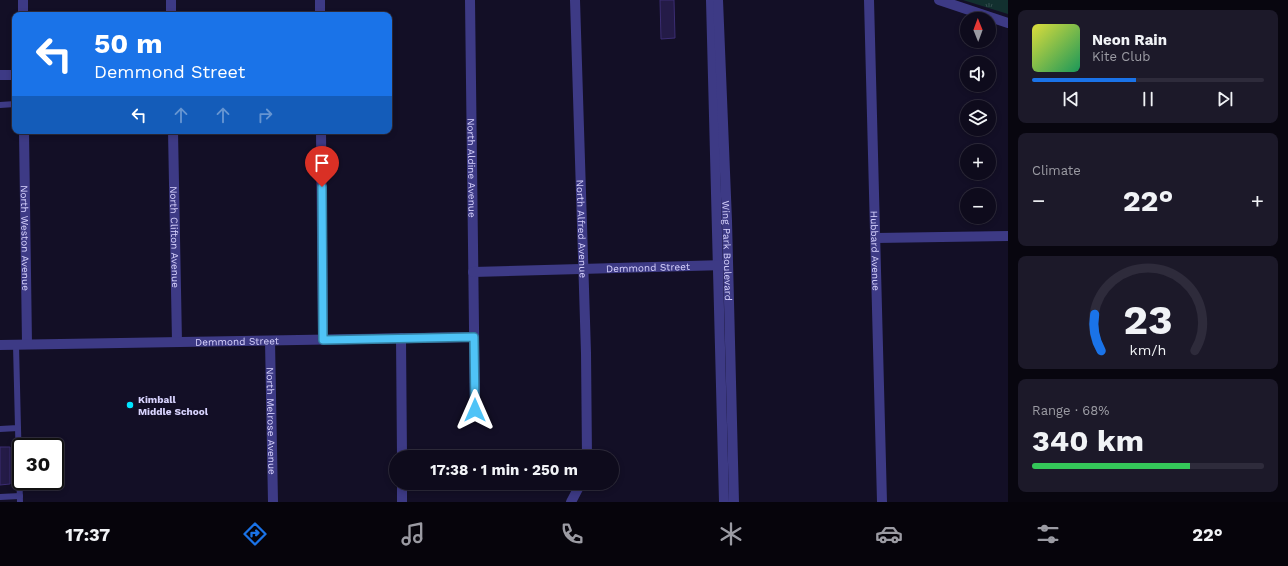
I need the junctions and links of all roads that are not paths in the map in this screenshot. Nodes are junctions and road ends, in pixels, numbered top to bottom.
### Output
1 (23, 0) edge
2 (171, 0) edge
3 (320, 0) edge
4 (470, 0) edge
5 (576, 0) edge
6 (711, 0) edge
7 (718, 0) edge
8 (869, 0) edge
9 (939, 0) edge
10 (23, 12) edge
11 (171, 12) edge
12 (320, 12) edge
13 (1008, 23) edge
14 (0, 75) edge
15 (12, 75) edge
16 (12, 104) edge
17 (0, 105) edge
18 (24, 134) edge
19 (173, 134) edge
20 (321, 134) edge
21 (1008, 236) edge
22 (876, 238) junction
23 (722, 266) junction
24 (583, 269) junction
25 (473, 272) junction
26 (474, 337) junction
27 (401, 338) junction
28 (323, 340) junction
29 (270, 341) junction
30 (177, 342) junction
31 (27, 344) junction
32 (0, 345) edge
33 (16, 345) junction
34 (475, 410) dead end
35 (18, 428) junction
36 (0, 429) edge
37 (402, 450) edge
38 (587, 450) edge
39 (402, 490) edge
40 (578, 490) edge
41 (0, 497) edge
42 (20, 499) edge
43 (273, 502) edge
44 (402, 502) edge
45 (572, 502) edge
46 (724, 502) edge
47 (734, 502) edge
48 (882, 502) edge

1 - 10 street
2 - 11 street
3 - 12 street
4 - 25 street, North Aldine Avenue
5 - 24 street, North Alfred Avenue
6 - 23 street, Wing Park Boulevard
7 - 23 street, Wing Park Boulevard
8 - 22 street, Hubbard Avenue
9 - 13 street
14 - 15 street
16 - 17 lane
18 - 31 street, North Weston Avenue
19 - 30 street, North Clifton Avenue
20 - 28 street
21 - 22 street
22 - 48 street, Hubbard Avenue
23 - 24 street, Demmond Street
23 - 46 street, Wing Park Boulevard
23 - 47 street, Wing Park Boulevard
24 - 25 street, Demmond Street
24 - 38 street, North Alfred Avenue
25 - 26 street, North Aldine Avenue
26 - 27 street, Demmond Street
26 - 34 street, North Aldine Avenue
27 - 28 street, Demmond Street
27 - 37 street
28 - 29 street, Demmond Street
29 - 30 street, Demmond Street
29 - 43 street, North Melrose Avenue
30 - 31 street, Demmond Street
31 - 33 street, Demmond Street
32 - 33 street, Demmond Street
33 - 35 lane
35 - 36 lane
35 - 42 lane
39 - 44 street
40 - 45 street
41 - 42 lane

